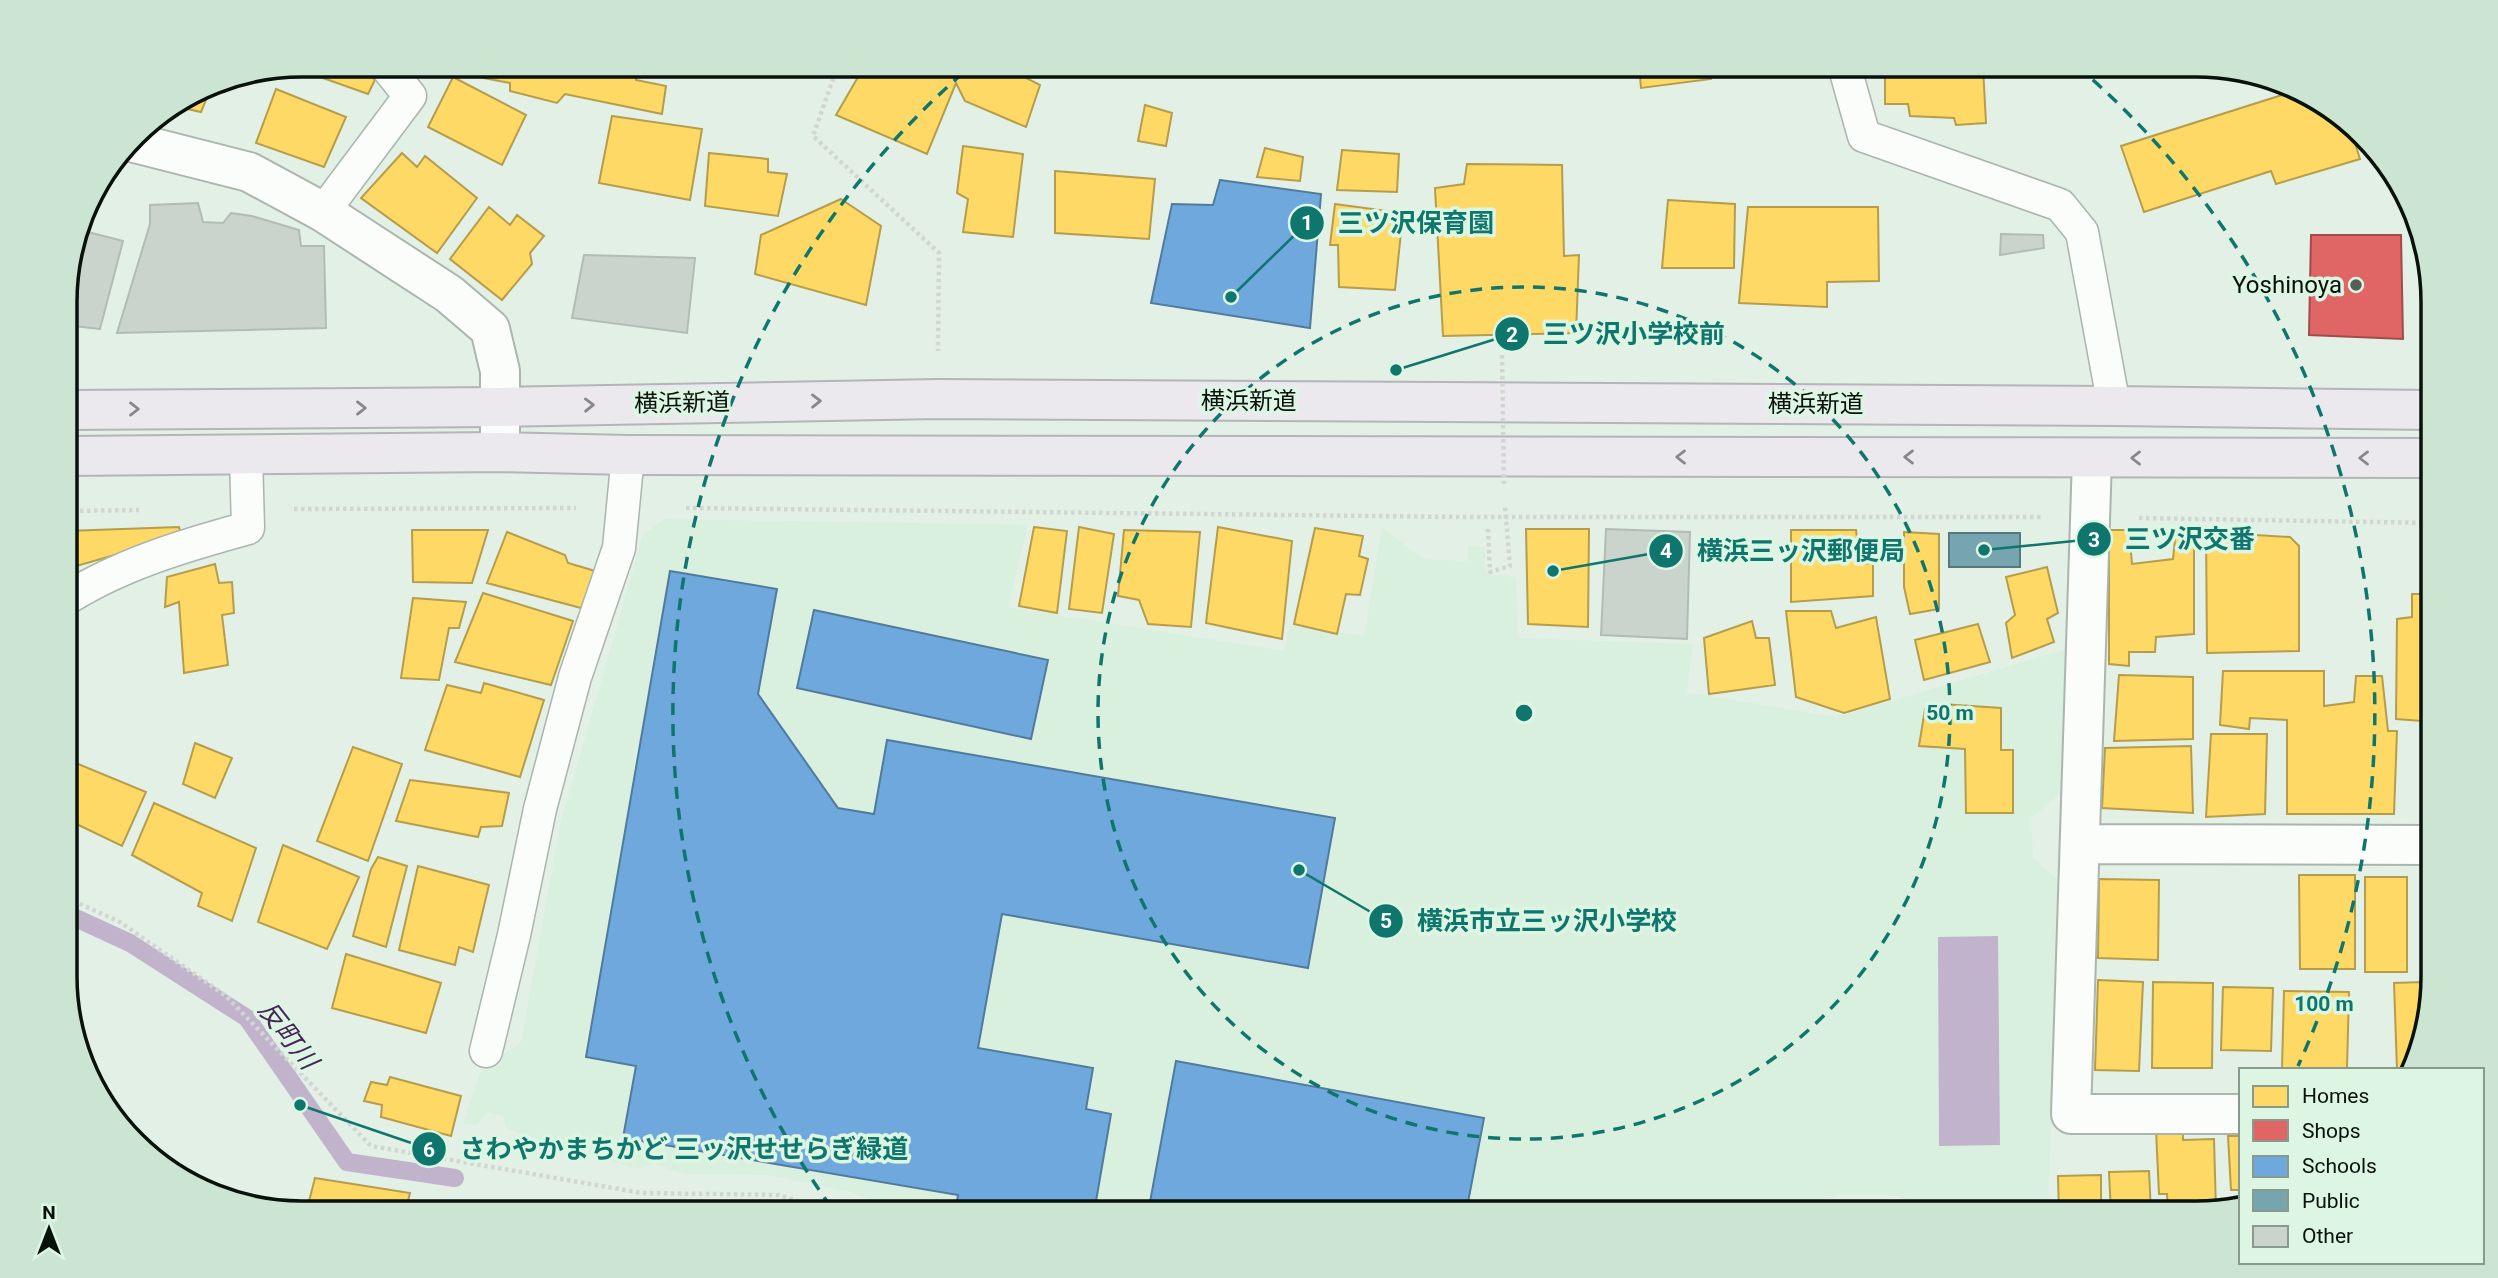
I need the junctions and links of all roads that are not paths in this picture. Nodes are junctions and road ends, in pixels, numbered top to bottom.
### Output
1 (395, 77) edge
2 (1847, 77) edge
3 (142, 145) edge
4 (323, 212) junction
5 (2114, 406) junction
6 (501, 407) junction
7 (77, 410) edge
8 (2421, 410) edge
9 (500, 452) junction
10 (246, 455) junction
11 (628, 455) junction
12 (77, 456) edge
13 (2092, 458) junction
14 (2421, 458) edge
15 (77, 591) edge
16 (2080, 844) junction
17 (2421, 845) edge
18 (486, 1051) dead end
19 (2239, 1114) edge

1 - 4 lane
2 - 5 lane
3 - 4 street
4 - 6 street
6 -> 5 highway, 横浜新道
5 - 8 highway, 横浜新道
7 -> 6 highway, 横浜新道
6 - 9 street
9 - 10 highway, 横浜新道
9 - 11 highway, 横浜新道
10 - 12 highway, 横浜新道
10 - 15 lane
13 -> 11 highway, 横浜新道
11 - 18 lane
14 -> 13 highway, 横浜新道
13 - 16 street
16 - 17 street
16 - 19 street

